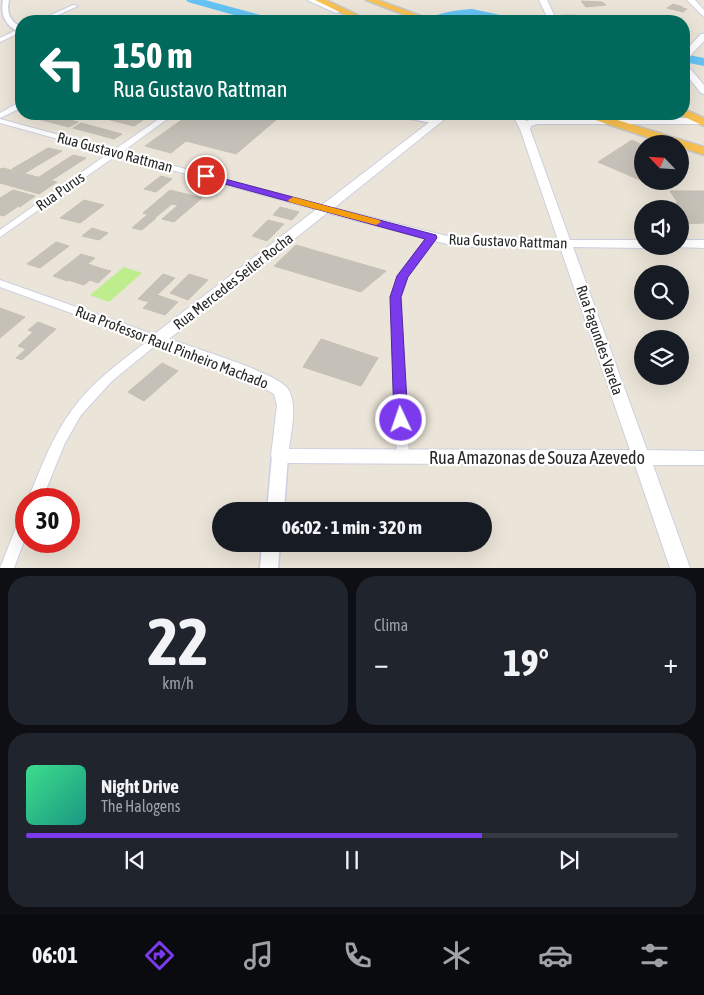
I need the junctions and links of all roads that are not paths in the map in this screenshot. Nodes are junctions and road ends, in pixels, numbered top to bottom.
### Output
1 (6, 0) edge
2 (311, 0) edge
3 (319, 0) edge
4 (544, 0) edge
5 (691, 0) edge
6 (372, 1) edge
7 (75, 6) dead end
8 (339, 11) junction
9 (55, 15) edge
10 (349, 15) edge
11 (411, 15) edge
12 (551, 15) edge
13 (704, 15) edge
14 (15, 27) edge
15 (15, 33) edge
16 (704, 36) edge
17 (0, 40) edge
18 (690, 50) edge
19 (690, 74) edge
20 (704, 91) edge
21 (15, 108) edge
22 (0, 116) edge
23 (690, 116) edge
24 (161, 120) edge
25 (438, 120) edge
26 (520, 120) edge
27 (0, 121) edge
28 (605, 121) junction
29 (704, 121) edge
30 (524, 129) junction
31 (704, 151) edge
32 (116, 152) junction
33 (325, 209) junction
34 (0, 234) edge
35 (432, 238) junction
36 (565, 243) junction
37 (634, 244) edge
38 (689, 244) edge
39 (704, 244) edge
40 (0, 282) edge
41 (157, 340) junction
42 (280, 456) junction
43 (403, 457) junction
44 (641, 458) junction
45 (704, 458) edge
46 (40, 488) edge
47 (275, 502) edge
48 (15, 546) edge
49 (270, 552) edge
50 (6, 568) edge
51 (269, 568) edge
52 (680, 568) edge

1 - 14 street
2 - 8 main road
3 - 8 highway
4 - 12 main road
5 - 13 main road
6 - 11 highway
7 - 9 street
8 - 10 highway
15 - 17 street
16 - 18 main road
19 - 20 main road
21 - 22 street
23 - 29 highway
24 - 32 street, Rua Purus
25 - 33 main road, Rua Mercedes Seiler Rocha
26 - 30 main road, Rua Fagundes Varela
27 - 32 street, Rua Gustavo Rattman
28 - 29 main road
28 - 30 main road
28 - 31 highway
30 - 36 main road, Rua Fagundes Varela
32 - 33 street, Rua Gustavo Rattman
32 - 34 street, Rua Purus
33 - 35 main road, Rua Gustavo Rattman
33 - 41 main road, Rua Mercedes Seiler Rocha
35 - 36 main road, Rua Gustavo Rattman
35 - 43 street
36 - 37 main road, Rua Gustavo Rattman
36 - 44 main road, Rua Fagundes Varela
38 - 39 main road
40 - 41 street, Rua Professor Raul Pinheiro Machado
41 - 42 main road, Rua Professor Raul Pinheiro Machado
41 - 46 street, Rua Mercedes Seiler Rocha
42 - 43 main road, Rua Amazonas de Souza Azevedo
42 - 47 street
43 - 44 main road, Rua Amazonas de Souza Azevedo
44 - 45 main road, Rua Amazonas de Souza Azevedo
44 - 52 main road, Rua Fagundes Varela
48 - 50 street
49 - 51 street

